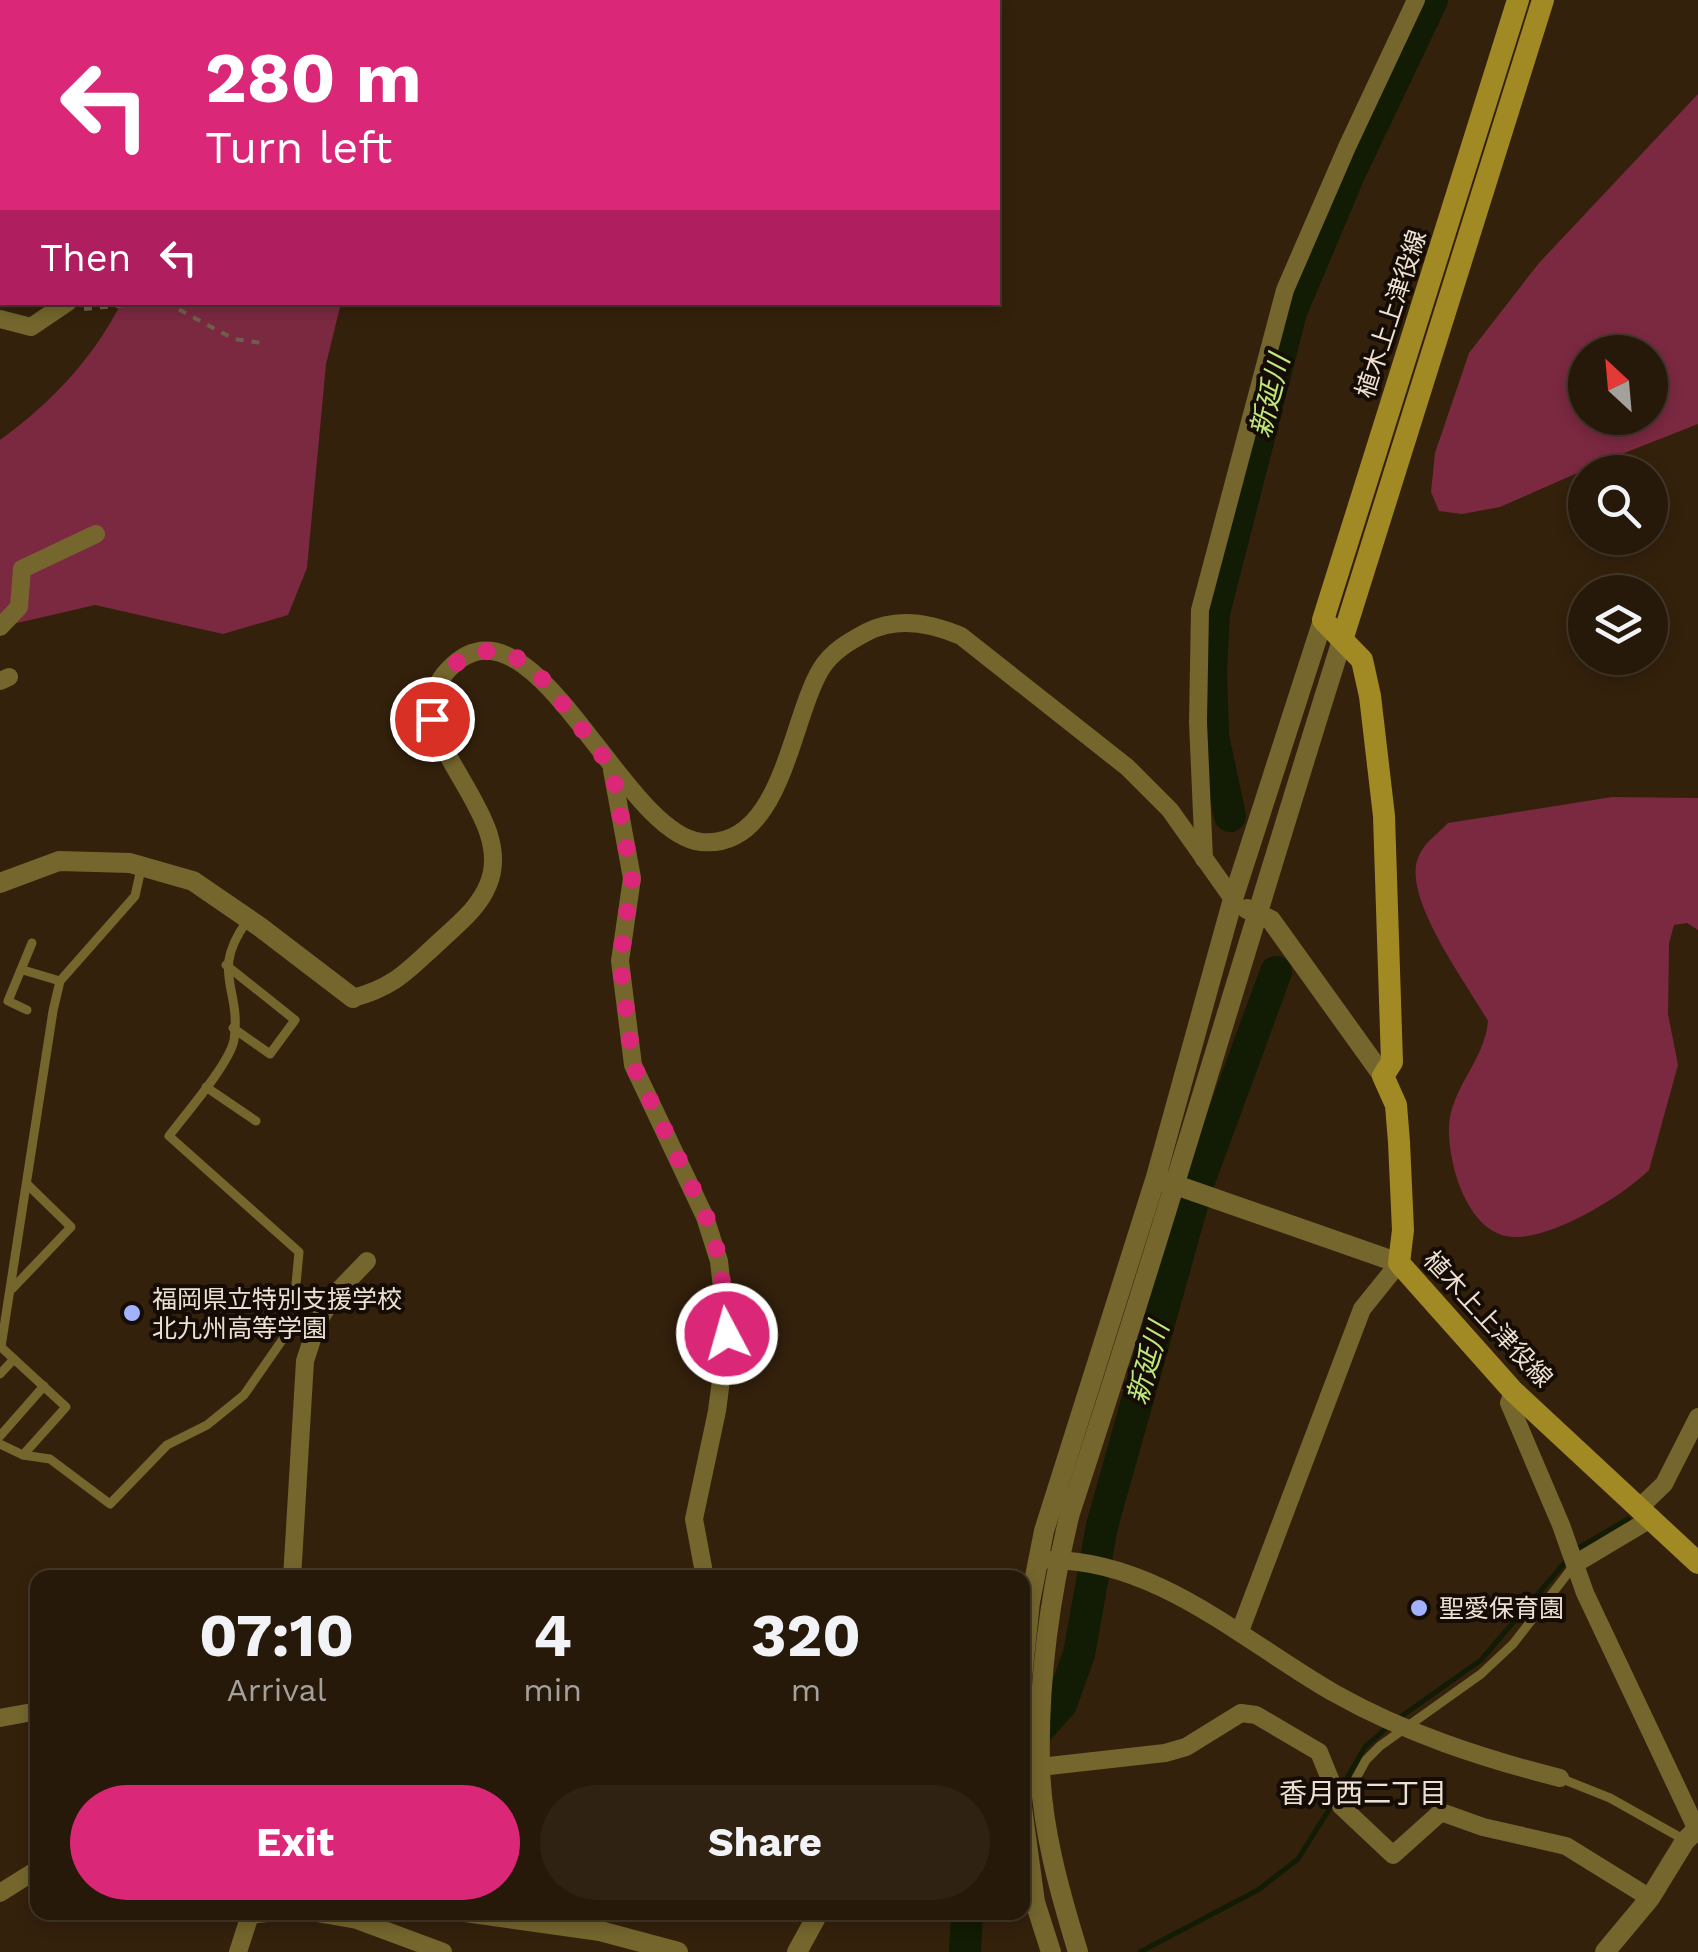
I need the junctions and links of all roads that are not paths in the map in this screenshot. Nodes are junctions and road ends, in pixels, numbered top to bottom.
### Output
1 (1416, 0) edge
2 (1518, 0) edge
3 (1543, 0) edge
4 (64, 305) edge
5 (0, 319) edge
6 (96, 534) dead end
7 (1323, 620) junction
8 (0, 627) edge
9 (1343, 637) junction
10 (612, 768) junction
11 (1204, 860) junction
12 (142, 866) junction
13 (0, 883) edge
14 (1233, 899) junction
15 (1256, 914) junction
16 (248, 919) junction
17 (32, 943) dead end
18 (226, 964) junction
19 (22, 970) junction
20 (60, 980) junction
21 (352, 998) joint
22 (27, 1010) dead end
23 (234, 1028) junction
24 (1383, 1076) junction
25 (206, 1088) junction
26 (256, 1122) dead end
27 (1156, 1177) junction
28 (27, 1184) junction
29 (1176, 1185) junction
30 (367, 1261) dead end
31 (1398, 1263) junction
32 (10, 1291) junction
33 (14, 1359) junction
34 (0, 1374) edge
35 (44, 1386) junction
36 (1512, 1390) junction
37 (1698, 1418) edge
38 (0, 1436) edge
39 (0, 1444) edge
40 (24, 1455) junction
41 (1646, 1512) junction
42 (1048, 1560) junction
43 (1698, 1563) edge
44 (1575, 1564) junction
45 (293, 1570) edge
46 (704, 1570) edge
47 (1030, 1596) edge
48 (1240, 1630) junction
49 (30, 1712) edge
50 (0, 1718) edge
51 (1404, 1729) junction
52 (1031, 1766) edge
53 (1560, 1778) joint
54 (1341, 1806) junction
55 (1695, 1833) edge
56 (1030, 1865) edge
57 (30, 1874) edge
58 (0, 1893) edge
59 (1650, 1898) junction
60 (248, 1920) edge
61 (357, 1920) edge
62 (522, 1920) edge
63 (814, 1920) edge
64 (1607, 1951) edge
65 (238, 1952) edge
66 (443, 1952) edge
67 (678, 1952) edge
68 (796, 1952) edge
69 (1050, 1952) edge
70 (1078, 1952) edge

1 - 11 street
2 - 7 main road, 植木上上津役線
3 - 9 main road, 植木上上津役線
4 - 5 street
6 - 8 street
7 - 9 main road, 植木上上津役線
7 - 14 street
9 - 15 street
9 - 24 main road, 植木上上津役線
10 - 11 street
10 - 21 street
10 - 46 street
11 - 14 street
12 - 13 street
12 - 16 street
12 - 20 lane
14 - 15 street
14 - 27 street
15 - 24 street
15 - 29 street
16 - 18 lane
16 - 21 street
17 - 19 lane
18 - 23 lane
18 - 23 lane
19 - 20 lane
19 - 22 lane
20 - 28 lane
23 - 25 lane
24 - 31 main road, 植木上上津役線
25 - 26 lane
25 - 40 lane
27 - 29 street
27 - 42 street
28 - 32 lane
28 - 32 lane
29 - 31 street
29 - 42 street
30 - 45 street
31 - 36 main road, 植木上上津役線
31 - 48 street
32 - 33 lane
33 - 34 lane
33 - 35 lane
35 - 38 lane
35 - 40 lane
36 - 41 main road, 植木上上津役線
36 - 44 street
37 - 41 street
39 - 40 lane
41 - 43 main road, 植木上上津役線
41 - 44 street
42 - 47 street
42 - 48 street
42 - 52 street
44 - 51 lane
44 - 55 street
48 - 51 street
49 - 50 street
51 - 53 street
51 - 54 lane
52 - 54 street
52 - 70 street
53 - 55 lane
54 - 59 street
55 - 59 street
56 - 69 street
57 - 58 street
59 - 64 street
60 - 65 street
61 - 66 street
62 - 67 street
63 - 68 street

